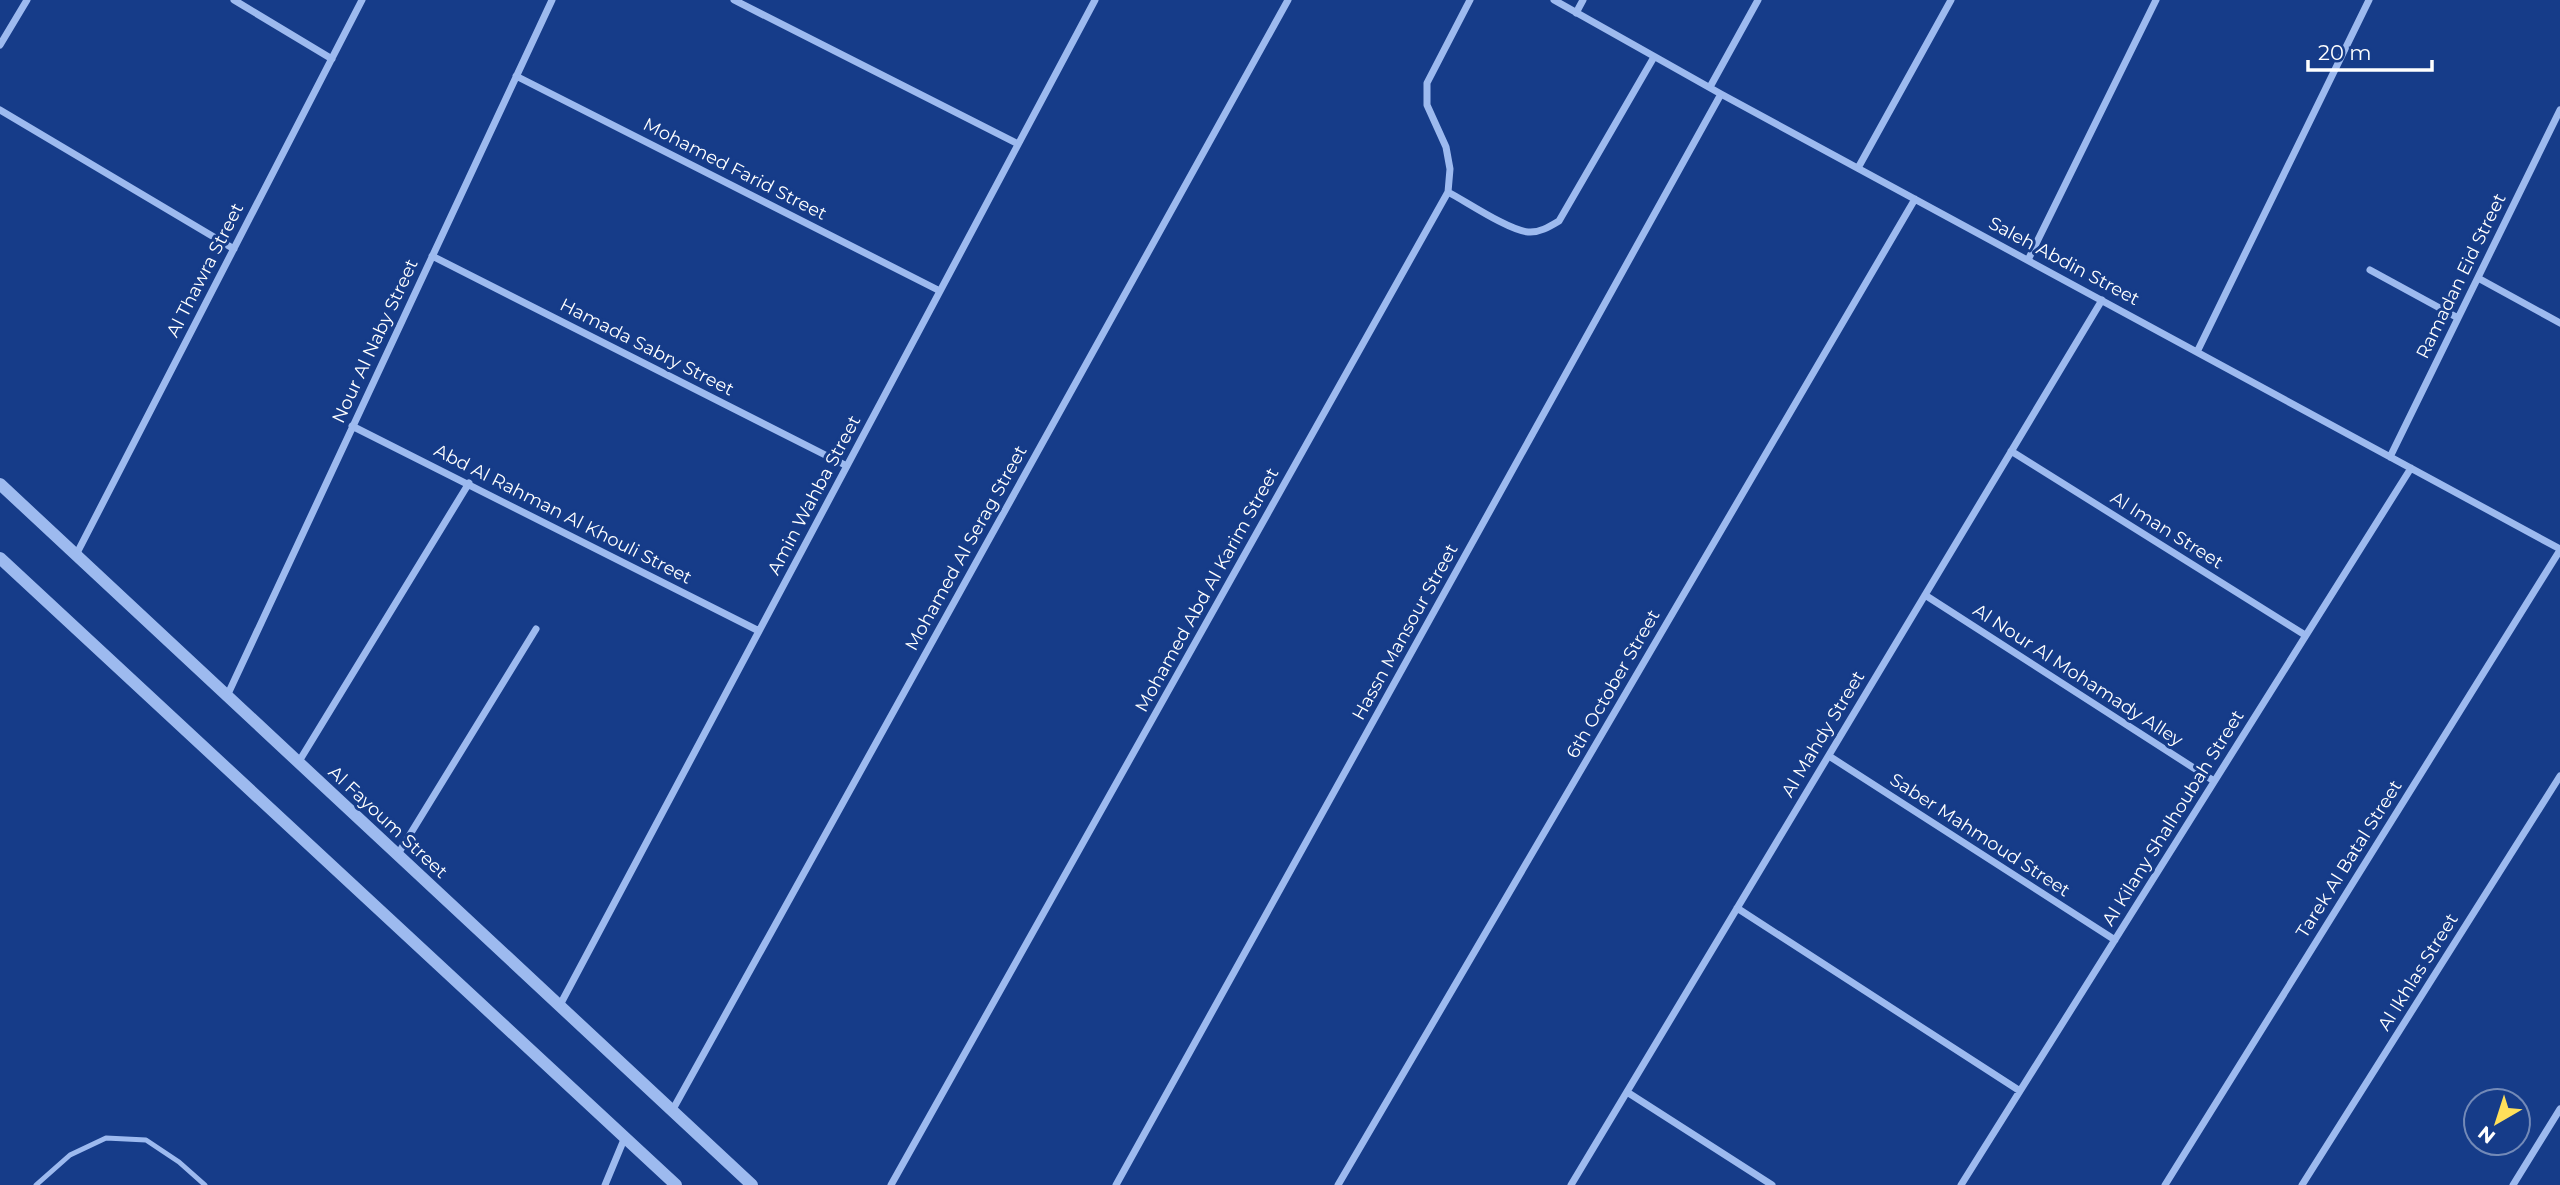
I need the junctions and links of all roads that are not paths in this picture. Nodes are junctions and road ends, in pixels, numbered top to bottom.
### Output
1 (27, 0) edge
2 (234, 0) edge
3 (362, 0) edge
4 (552, 0) edge
5 (734, 0) edge
6 (1095, 0) edge
7 (1288, 0) edge
8 (1470, 0) edge
9 (1554, 0) edge
10 (1583, 0) edge
11 (1758, 0) edge
12 (1951, 0) edge
13 (2156, 0) edge
14 (2369, 0) edge
15 (1576, 13) junction
16 (0, 45) edge
17 (1654, 57) junction
18 (332, 59) junction
19 (516, 76) junction
20 (1710, 87) junction
21 (1721, 94) junction
22 (0, 110) edge
23 (2560, 110) edge
24 (1018, 144) junction
25 (1858, 168) junction
26 (1448, 191) junction
27 (1915, 199) junction
28 (234, 249) junction
29 (432, 256) junction
30 (2028, 260) junction
31 (2370, 270) dead end
32 (2478, 278) junction
33 (940, 291) junction
34 (2102, 300) junction
35 (2458, 318) junction
36 (2560, 323) edge
37 (2197, 352) junction
38 (352, 426) junction
39 (2011, 451) junction
40 (2390, 457) junction
41 (847, 466) junction
42 (2411, 468) junction
43 (470, 483) junction
44 (0, 484) edge
45 (2560, 549) edge
46 (76, 555) junction
47 (0, 558) edge
48 (1925, 594) junction
49 (536, 629) dead end
50 (759, 631) junction
51 (2305, 635) junction
52 (228, 696) junction
53 (1829, 756) junction
54 (298, 762) junction
55 (2560, 776) edge
56 (2214, 781) junction
57 (398, 855) junction
58 (1737, 908) junction
59 (2115, 940) junction
60 (560, 1005) junction
61 (1627, 1091) junction
62 (2020, 1091) junction
63 (2560, 1109) edge
64 (672, 1111) junction
65 (625, 1138) junction
66 (36, 1185) edge
67 (205, 1185) edge
68 (605, 1185) edge
69 (676, 1185) edge
70 (752, 1185) edge
71 (891, 1185) edge
72 (1116, 1185) edge
73 (1338, 1185) edge
74 (1571, 1185) edge
75 (1772, 1185) edge
76 (1961, 1185) edge
77 (2165, 1185) edge
78 (2302, 1185) edge
79 (2512, 1185) edge

1 - 16 street
2 - 18 street
3 - 18 street, Al Thawra Street
4 - 19 street, Nour Al Naby Street
5 - 24 street
6 - 24 street, Amin Wahba Street
7 - 64 street, Mohamed Al Serag Street
8 - 26 street, Mohamed Abd Al Karim Street
9 - 15 street, Saleh Abdin Street
10 - 15 street
11 - 20 street
12 - 25 street
13 - 30 street
14 - 37 street
15 - 17 street, Saleh Abdin Street
17 - 20 street, Saleh Abdin Street
17 - 26 street
18 - 28 street, Al Thawra Street
19 - 29 street, Nour Al Naby Street
19 - 33 street, Mohamed Farid Street
20 - 21 street, Saleh Abdin Street
21 - 25 street, Saleh Abdin Street
21 - 72 street, Hassn Mansour Street
22 - 28 street
23 - 32 street, Ramadan Eid Street
24 - 33 street, Amin Wahba Street
25 - 27 street, Saleh Abdin Street
26 - 71 street, Mohamed Abd Al Karim Street
27 - 30 street, Saleh Abdin Street
27 - 73 street, 6th October Street
28 - 46 street, Al Thawra Street
29 - 38 street, Nour Al Naby Street
29 - 41 street, Hamada Sabry Street
30 - 34 street, Saleh Abdin Street
31 - 35 street
32 - 35 street, Ramadan Eid Street
32 - 36 street
33 - 41 street, Amin Wahba Street
34 - 37 street, Saleh Abdin Street
34 - 39 street, Al Mahdy Street
35 - 40 street, Ramadan Eid Street
37 - 40 street, Saleh Abdin Street
38 - 43 street, Abd Al Rahman Al Khouli Street
38 - 52 street, Nour Al Naby Street
39 - 48 street, Al Mahdy Street
39 - 51 street, Al Iman Street
40 - 42 street, Saleh Abdin Street
41 - 50 street, Amin Wahba Street
42 - 45 street, Saleh Abdin Street
42 - 51 street, Al Kilany Shalhoubah Street
43 - 50 street, Abd Al Rahman Al Khouli Street
43 - 54 street
44 - 46 street, Al Fayoum Street
45 - 77 street, Tarek Al Batal Street
46 - 52 street, Al Fayoum Street
47 - 65 street
48 - 53 street, Al Mahdy Street
48 - 56 street, Al Nour Al Mohamady Alley
49 - 57 street
50 - 60 street, Amin Wahba Street
51 - 56 street, Al Kilany Shalhoubah Street
52 - 54 street, Al Fayoum Street
53 - 58 street, Al Mahdy Street
53 - 59 street, Saber Mahmoud Street
54 - 57 street, Al Fayoum Street
55 - 78 street, Al Ikhlas Street
56 - 59 street, Al Kilany Shalhoubah Street
57 - 60 street, Al Fayoum Street
58 - 61 street, Al Mahdy Street
58 - 62 street
59 - 62 street, Al Kilany Shalhoubah Street
60 - 64 street, Al Fayoum Street
61 - 74 street, Al Mahdy Street
61 - 75 street
62 - 76 street, Al Kilany Shalhoubah Street
63 - 79 street
64 - 70 street, Al Fayoum Street
65 - 68 street
65 - 69 street
66 - 67 lane

